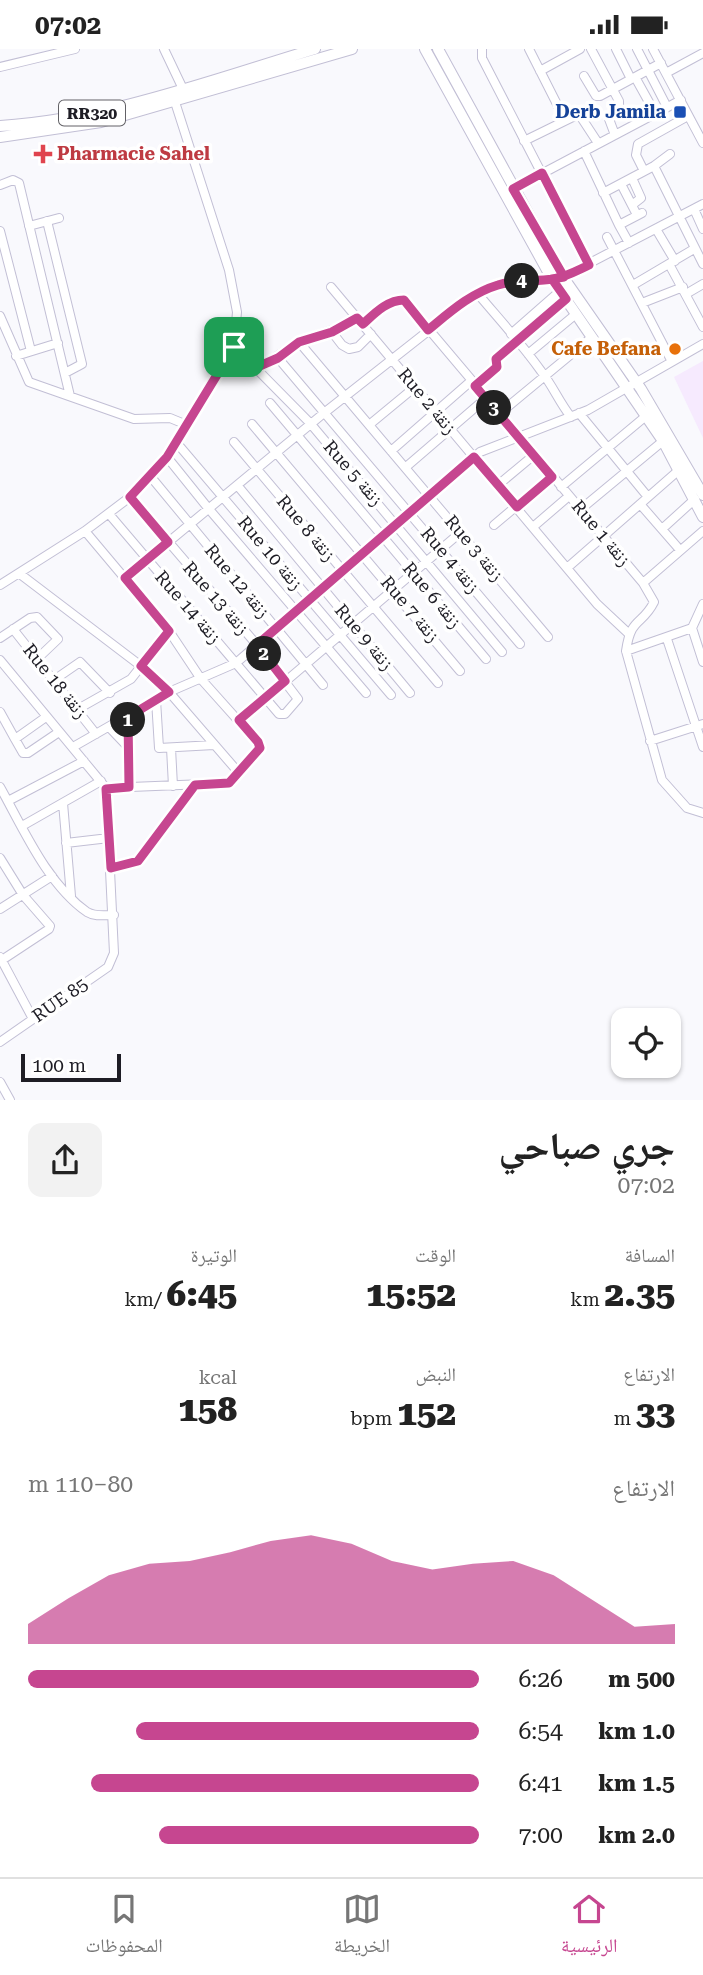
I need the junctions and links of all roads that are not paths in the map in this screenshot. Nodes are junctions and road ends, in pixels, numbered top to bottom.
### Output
1 (75, 49) edge
2 (164, 49) edge
3 (315, 49) edge
4 (352, 49) edge
5 (425, 49) edge
6 (438, 49) edge
7 (482, 49) edge
8 (529, 49) edge
9 (580, 49) edge
10 (591, 49) edge
11 (637, 49) edge
12 (653, 49) edge
13 (620, 50) edge
14 (698, 53) edge
15 (661, 63) junction
16 (0, 67) edge
17 (648, 70) junction
18 (540, 71) junction
19 (666, 73) junction
20 (584, 76) dead end
21 (633, 78) junction
22 (183, 89) junction
23 (613, 89) junction
24 (681, 100) junction
25 (175, 102) junction
26 (667, 107) junction
27 (655, 113) junction
28 (688, 116) junction
29 (565, 120) junction
30 (0, 126) edge
31 (615, 135) junction
32 (0, 137) edge
33 (524, 141) junction
34 (598, 143) junction
35 (703, 143) edge
36 (584, 151) junction
37 (670, 154) dead end
38 (654, 166) junction
39 (645, 171) junction
40 (542, 173) junction
41 (632, 179) junction
42 (621, 184) junction
43 (0, 185) edge
44 (513, 189) junction
45 (603, 193) junction
46 (703, 204) edge
47 (632, 205) junction
48 (694, 209) junction
49 (677, 217) junction
50 (59, 218) dead end
51 (47, 221) junction
52 (619, 225) junction
53 (29, 226) junction
54 (656, 229) junction
55 (703, 229) edge
56 (0, 231) edge
57 (607, 237) dead end
58 (629, 243) junction
59 (694, 250) junction
60 (615, 251) junction
61 (672, 262) junction
62 (703, 264) edge
63 (589, 265) junction
64 (564, 277) junction
65 (552, 279) junction
66 (703, 284) edge
67 (633, 285) junction
68 (331, 287) dead end
69 (684, 291) junction
70 (478, 294) junction
71 (563, 295) junction
72 (642, 303) junction
73 (576, 314) junction
74 (0, 316) edge
75 (360, 321) junction
76 (703, 327) edge
77 (428, 330) junction
78 (332, 332) junction
79 (371, 334) junction
80 (511, 334) junction
81 (592, 337) junction
82 (299, 342) junction
83 (517, 342) junction
84 (58, 344) junction
85 (703, 344) edge
86 (234, 347) junction
87 (31, 351) junction
88 (528, 354) junction
89 (16, 356) junction
90 (278, 358) junction
91 (392, 359) junction
92 (671, 361) junction
93 (255, 368) junction
94 (65, 373) junction
95 (545, 376) junction
96 (473, 384) junction
97 (631, 384) junction
98 (415, 387) junction
99 (70, 396) junction
100 (344, 396) junction
101 (485, 399) junction
102 (270, 403) dead end
103 (436, 411) junction
104 (324, 412) junction
105 (499, 414) junction
106 (575, 415) junction
107 (646, 416) junction
108 (310, 423) junction
109 (252, 424) dead end
110 (187, 425) junction
111 (369, 425) junction
112 (450, 428) junction
113 (297, 435) junction
114 (517, 436) junction
115 (663, 441) junction
116 (176, 442) junction
117 (234, 442) dead end
118 (608, 448) junction
119 (391, 450) junction
120 (276, 452) junction
121 (534, 455) junction
122 (167, 457) junction
123 (474, 457) junction
124 (406, 467) junction
125 (257, 468) junction
126 (679, 470) junction
127 (626, 471) junction
128 (151, 477) junction
129 (552, 477) junction
130 (237, 485) junction
131 (498, 485) junction
132 (561, 487) junction
133 (430, 495) junction
134 (222, 496) junction
135 (569, 496) junction
136 (130, 497) junction
137 (648, 497) junction
138 (699, 499) edge
139 (640, 504) junction
140 (517, 507) junction
141 (208, 508) junction
142 (581, 509) junction
143 (109, 514) junction
144 (411, 514) junction
145 (703, 517) edge
146 (189, 524) junction
147 (397, 525) junction
148 (494, 526) dead end
149 (533, 527) junction
150 (662, 529) junction
151 (85, 531) junction
152 (703, 531) edge
153 (461, 532) junction
154 (603, 536) junction
155 (383, 537) junction
156 (168, 542) junction
157 (441, 548) junction
158 (680, 549) junction
159 (363, 554) junction
160 (147, 559) junction
161 (427, 561) junction
162 (567, 568) junction
163 (343, 571) junction
164 (414, 572) junction
165 (20, 574) junction
166 (125, 578) junction
167 (643, 583) junction
168 (296, 584) junction
169 (0, 585) edge
170 (323, 588) junction
171 (394, 589) junction
172 (283, 595) junction
173 (310, 600) junction
174 (703, 604) edge
175 (372, 607) junction
176 (297, 611) junction
177 (353, 623) junction
178 (692, 628) junction
179 (13, 629) junction
180 (276, 629) junction
181 (169, 631) junction
182 (628, 633) junction
183 (339, 635) junction
184 (548, 637) dead end
185 (0, 638) edge
186 (667, 639) junction
187 (520, 644) dead end
188 (257, 645) junction
189 (325, 647) junction
190 (626, 651) junction
191 (502, 652) dead end
192 (37, 659) junction
193 (486, 659) dead end
194 (703, 662) edge
195 (236, 663) junction
196 (305, 663) junction
197 (1, 664) edge
198 (141, 666) junction
199 (460, 671) dead end
200 (201, 678) junction
201 (54, 680) junction
202 (285, 681) junction
203 (438, 683) dead end
204 (323, 685) dead end
205 (169, 692) junction
206 (110, 693) junction
207 (366, 693) dead end
208 (410, 693) dead end
209 (391, 695) dead end
210 (265, 697) junction
211 (156, 700) junction
212 (298, 701) joint
213 (78, 709) junction
214 (0, 712) edge
215 (46, 717) junction
216 (128, 717) junction
217 (239, 720) junction
218 (699, 725) edge
219 (109, 727) junction
220 (60, 732) junction
221 (96, 734) junction
222 (15, 739) junction
223 (650, 741) junction
224 (214, 745) junction
225 (73, 747) junction
226 (703, 747) edge
227 (129, 748) junction
228 (171, 748) junction
229 (85, 761) junction
230 (239, 773) junction
231 (104, 785) junction
232 (195, 785) junction
233 (0, 786) edge
234 (173, 786) junction
235 (129, 787) junction
236 (8, 801) junction
237 (63, 803) junction
238 (703, 813) edge
239 (22, 826) junction
240 (109, 838) junction
241 (66, 843) junction
242 (0, 859) edge
243 (111, 868) junction
244 (52, 876) junction
245 (23, 895) junction
246 (71, 896) junction
247 (0, 909) edge
248 (114, 915) junction
249 (1, 959) edge
250 (33, 1019) junction
251 (0, 1042) edge
252 (0, 1082) edge
253 (10, 1100) edge

1 - 16 street
2 - 22 street
3 - 22 main road, RR320
4 - 25 main road, RR320
5 - 65 main road
6 - 44 main road
7 - 33 street
8 - 18 street
9 - 18 street
10 - 23 street
11 - 17 street
12 - 15 street
13 - 21 street
14 - 19 street
15 - 17 street
15 - 19 street
17 - 21 street
17 - 26 street
18 - 29 street
19 - 24 street
20 - 23 street
21 - 23 street
21 - 27 street
22 - 30 main road, RR320
23 - 31 street
24 - 26 street
24 - 28 street
25 - 32 main road, RR320
25 - 86 street
26 - 27 street
27 - 31 street
28 - 35 street
28 - 39 street
29 - 33 street
29 - 34 street
31 - 34 street
33 - 40 street
34 - 36 street
36 - 40 street
36 - 45 street
37 - 38 street
38 - 39 street
38 - 49 street
39 - 41 street
40 - 44 street
40 - 63 street
41 - 42 street
41 - 47 street
42 - 45 street
42 - 47 street
43 - 53 street
44 - 64 main road
45 - 52 street
46 - 48 street
47 - 52 street
48 - 49 street
48 - 55 street
49 - 54 street
49 - 59 street
50 - 51 street
51 - 53 street
51 - 94 street
52 - 58 street
53 - 84 street
54 - 58 street
54 - 61 street
56 - 87 street
57 - 60 street
58 - 60 street
59 - 61 street
59 - 62 street
60 - 63 street
60 - 67 street
61 - 67 street
61 - 69 street
63 - 64 street
64 - 65 street
64 - 97 main road
65 - 70 street
65 - 71 main road
66 - 69 street
67 - 72 street
68 - 75 street, Rue 2 زنقة
69 - 72 street
69 - 76 street
70 - 77 street
70 - 80 street
71 - 73 main road
71 - 80 street
71 - 83 street
72 - 92 street
73 - 81 main road
73 - 88 street
74 - 89 street
75 - 77 street, Rue 1 زنقة
75 - 78 street
75 - 79 street, Rue 2 زنقة
77 - 91 street
77 - 96 street, Rue 1 زنقة
78 - 79 street
78 - 82 street
79 - 91 street, Rue 2 زنقة
80 - 83 street
81 - 95 street
81 - 97 main road
82 - 90 street
82 - 100 street, Rue 3 زنقة
83 - 88 street
83 - 96 street
84 - 87 street
84 - 94 street
85 - 92 street
86 - 93 street, Rue 5 زنقة
86 - 110 street
87 - 89 street
88 - 95 street
89 - 99 street
90 - 93 street
90 - 104 street, Rue 4 زنقة
91 - 98 street, Rue 2 زنقة
91 - 100 street
92 - 97 street
93 - 108 street, Rue 5 زنقة
94 - 99 street
95 - 105 street
95 - 106 street
96 - 101 street, Rue 1 زنقة
96 - 103 street
97 - 106 street
97 - 107 main road
97 - 138 main road
98 - 103 street, Rue 2 زنقة
98 - 111 street
99 - 110 street
100 - 104 street
100 - 111 street, Rue 3 زنقة
101 - 105 street, Rue 1 زنقة
101 - 112 street
102 - 113 street, Rue 6 زنقة
103 - 112 street, Rue 2 زنقة
103 - 119 street
104 - 108 street
104 - 144 street, Rue 4 زنقة
105 - 114 street, Rue 1 زنقة
106 - 114 street
106 - 118 street
107 - 115 main road
107 - 118 street
108 - 113 street
108 - 147 street, Rue 5 زنقة
109 - 120 street, Rue 7 زنقة
110 - 116 street
111 - 119 street, Rue 3 زنقة
112 - 123 street, Rue 2 زنقة
112 - 124 street
113 - 120 street
113 - 155 street, Rue 6 زنقة
114 - 121 street, Rue 1 زنقة
114 - 123 street
115 - 126 main road
115 - 127 street
116 - 122 street
116 - 134 street, Rue 10 زنقة
117 - 125 street, Rue 8 زنقة
118 - 127 street
118 - 132 street
119 - 124 street, Rue 3 زنقة
120 - 125 street
120 - 159 street, Rue 7 زنقة
121 - 129 street, Rue 1 زنقة
121 - 131 street
122 - 128 street
122 - 141 street
123 - 131 street, Rue 2 زنقة
123 - 133 street
124 - 133 street, Rue 3 زنقة
125 - 130 street
125 - 163 street, Rue 8 زنقة
126 - 137 street
126 - 138 main road
127 - 137 street
127 - 142 street
128 - 136 street
128 - 146 street, Rue 12 زنقة
129 - 132 street, Rue 1 زنقة
129 - 140 street
130 - 134 street
130 - 170 street, Rue 9 زنقة
131 - 140 street, Rue 2 زنقة
132 - 135 street, Rue 1 زنقة
133 - 144 street
133 - 153 street, Rue 3 زنقة
134 - 141 street
134 - 168 street, Rue 10 زنقة
135 - 142 street, Rue 1 زنقة
135 - 149 street
136 - 143 street
136 - 156 street, Rue 13 زنقة
137 - 139 street
138 - 145 main road
138 - 150 street
139 - 150 street
139 - 154 street
140 - 148 street
140 - 149 street, Rue 2 زنقة
141 - 146 street
141 - 172 street
142 - 154 street, Rue 1 زنقة
143 - 151 street
143 - 160 street, Rue 14 زنقة
144 - 147 street
144 - 157 street, Rue 4 زنقة
146 - 156 street
146 - 180 street, Rue 12 زنقة
147 - 155 street
147 - 161 street, Rue 5 زنقة
149 - 162 street, Rue 2 زنقة
150 - 158 street
151 - 165 street
151 - 166 street
152 - 158 street
153 - 157 street
153 - 184 street, Rue 3 زنقة
154 - 162 street
154 - 167 street, Rue 1 زنقة
155 - 159 street
155 - 164 street, Rue 6 زنقة
156 - 160 street
156 - 188 street, Rue 13 زنقة
157 - 161 street
157 - 187 street, Rue 4 زنقة
158 - 167 street
159 - 163 street
159 - 171 street, Rue 7 زنقة
160 - 166 street
160 - 195 street, Rue 14 زنقة
161 - 164 street
161 - 191 street, Rue 5 زنقة
162 - 182 street, Rue 2 زنقة
163 - 170 street
163 - 175 street, Rue 8 زنقة
164 - 171 street
164 - 193 street, Rue 6 زنقة
165 - 169 street
165 - 198 street
166 - 181 street
167 - 182 street, Rue 1 زنقة
168 - 172 street
168 - 173 street, Rue 10 زنقة
170 - 173 street
170 - 177 street, Rue 9 زنقة
171 - 175 street
171 - 199 street, Rue 7 زنقة
172 - 176 street
173 - 176 street
173 - 183 street, Rue 10 زنقة
174 - 178 street
175 - 177 street
175 - 203 street, Rue 8 زنقة
176 - 180 street
176 - 189 street
177 - 183 street
177 - 208 street, Rue 9 زنقة
178 - 186 street
178 - 194 street
179 - 185 street
179 - 192 street, Rue 18 زنقة
179 - 192 street
180 - 188 street
180 - 196 street, Rue 12 زنقة
181 - 198 street
181 - 200 street
182 - 190 street
183 - 189 street
183 - 209 street, Rue 10 زنقة
186 - 190 street
186 - 218 street
188 - 195 street
188 - 202 street, Rue 13 زنقة
189 - 196 street
189 - 207 street
190 - 223 street
192 - 201 street, Rue 18 زنقة
195 - 200 street
195 - 210 street, Rue 14 زنقة
196 - 202 street
196 - 204 street, Rue 12 زنقة
197 - 215 street
198 - 205 street
198 - 206 street
200 - 205 street
200 - 217 street
201 - 206 street
201 - 213 street, Rue 18 زنقة
202 - 210 street
202 - 212 street, Rue 13 زنقة
205 - 211 street
205 - 224 street
206 - 213 street
210 - 212 street, Rue 14 زنقة
210 - 217 street
211 - 216 street
211 - 228 street
213 - 221 street, Rue 18 زنقة
214 - 222 street
215 - 220 street
215 - 222 street
216 - 219 street
216 - 227 street
217 - 230 street
218 - 223 street
218 - 226 street
219 - 221 street
219 - 227 street
220 - 222 street
220 - 225 street
221 - 225 street
223 - 238 street
224 - 228 street
224 - 230 street
225 - 229 street
227 - 235 street
228 - 234 street
229 - 231 street
229 - 236 street
230 - 232 street
231 - 235 street
231 - 237 street
231 - 240 street
232 - 234 street
232 - 243 street
233 - 236 street
234 - 235 street
236 - 239 street
237 - 239 street
237 - 241 street
239 - 244 street
240 - 241 street
240 - 243 street
241 - 246 street
242 - 245 street
243 - 248 street
244 - 245 street
244 - 246 street
245 - 247 street
245 - 249 street
246 - 248 street
248 - 250 street, RUE 85
249 - 250 street
250 - 251 street, RUE 85
252 - 253 street

